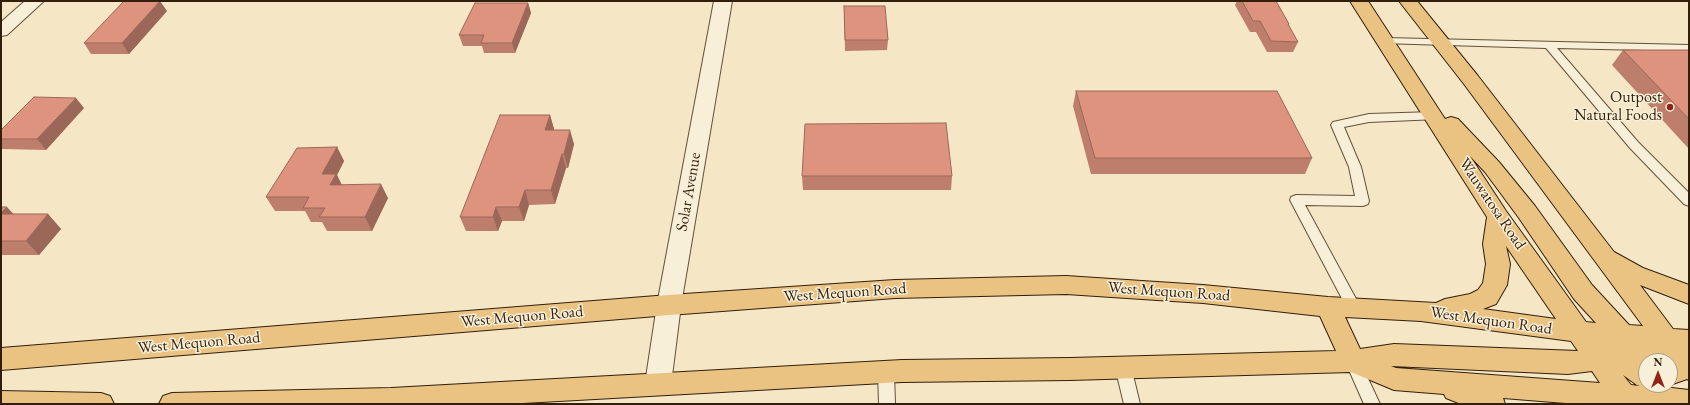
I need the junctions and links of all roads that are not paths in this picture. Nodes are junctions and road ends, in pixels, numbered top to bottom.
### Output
1 (34, 1) edge
2 (723, 1) edge
3 (1359, 1) edge
4 (1408, 1) edge
5 (1, 31) edge
6 (1385, 41) junction
7 (1441, 42) junction
8 (1548, 44) junction
9 (1689, 48) edge
10 (1414, 86) junction
11 (1434, 116) junction
12 (1689, 201) edge
13 (1498, 217) junction
14 (1602, 255) junction
15 (1689, 295) edge
16 (669, 305) junction
17 (1328, 307) junction
18 (1354, 308) junction
19 (1420, 311) junction
20 (1579, 332) junction
21 (1647, 353) edge
22 (1655, 353) edge
23 (1638, 358) edge
24 (1638, 358) edge
25 (1, 359) edge
26 (1353, 361) junction
27 (1123, 367) junction
28 (1638, 367) edge
29 (886, 372) junction
30 (1440, 383) junction
31 (658, 384) junction
32 (1638, 390) edge
33 (1638, 391) edge
34 (1638, 391) edge
35 (1627, 400) edge
36 (1, 402) edge
37 (101, 404) edge
38 (172, 404) edge
39 (887, 404) edge
40 (1132, 404) edge
41 (1372, 404) edge
42 (1492, 404) edge

1 - 5 street
2 - 16 street, Solar Avenue
3 - 6 main road, Wauwatosa Road
4 - 7 main road, Wauwatosa Road
6 - 7 lane
6 - 10 main road, Wauwatosa Road
7 - 8 lane
7 - 14 main road, Wauwatosa Road
8 - 9 lane
8 - 12 lane
10 - 11 main road, Wauwatosa Road
10 - 21 main road
11 - 13 main road, Wauwatosa Road
11 - 18 lane
13 - 19 main road
13 - 20 main road, Wauwatosa Road
14 - 15 main road
14 - 22 main road, Wauwatosa Road
16 - 17 main road, West Mequon Road
16 - 25 main road, West Mequon Road
16 - 31 street, Solar Avenue
17 - 18 main road, West Mequon Road
17 - 26 main road
18 - 19 main road, West Mequon Road
19 - 20 main road, West Mequon Road
20 - 23 main road, Wauwatosa Road
20 - 24 main road, West Mequon Road
26 - 27 main road
26 - 28 main road
26 - 30 main road
26 - 41 lane
27 - 29 main road
27 - 40 lane
29 - 31 main road
29 - 39 lane
30 - 35 main road
30 - 42 main road
31 - 38 main road
32 - 35 main road
33 - 35 main road
34 - 35 main road, Wauwatosa Road
36 - 37 main road

